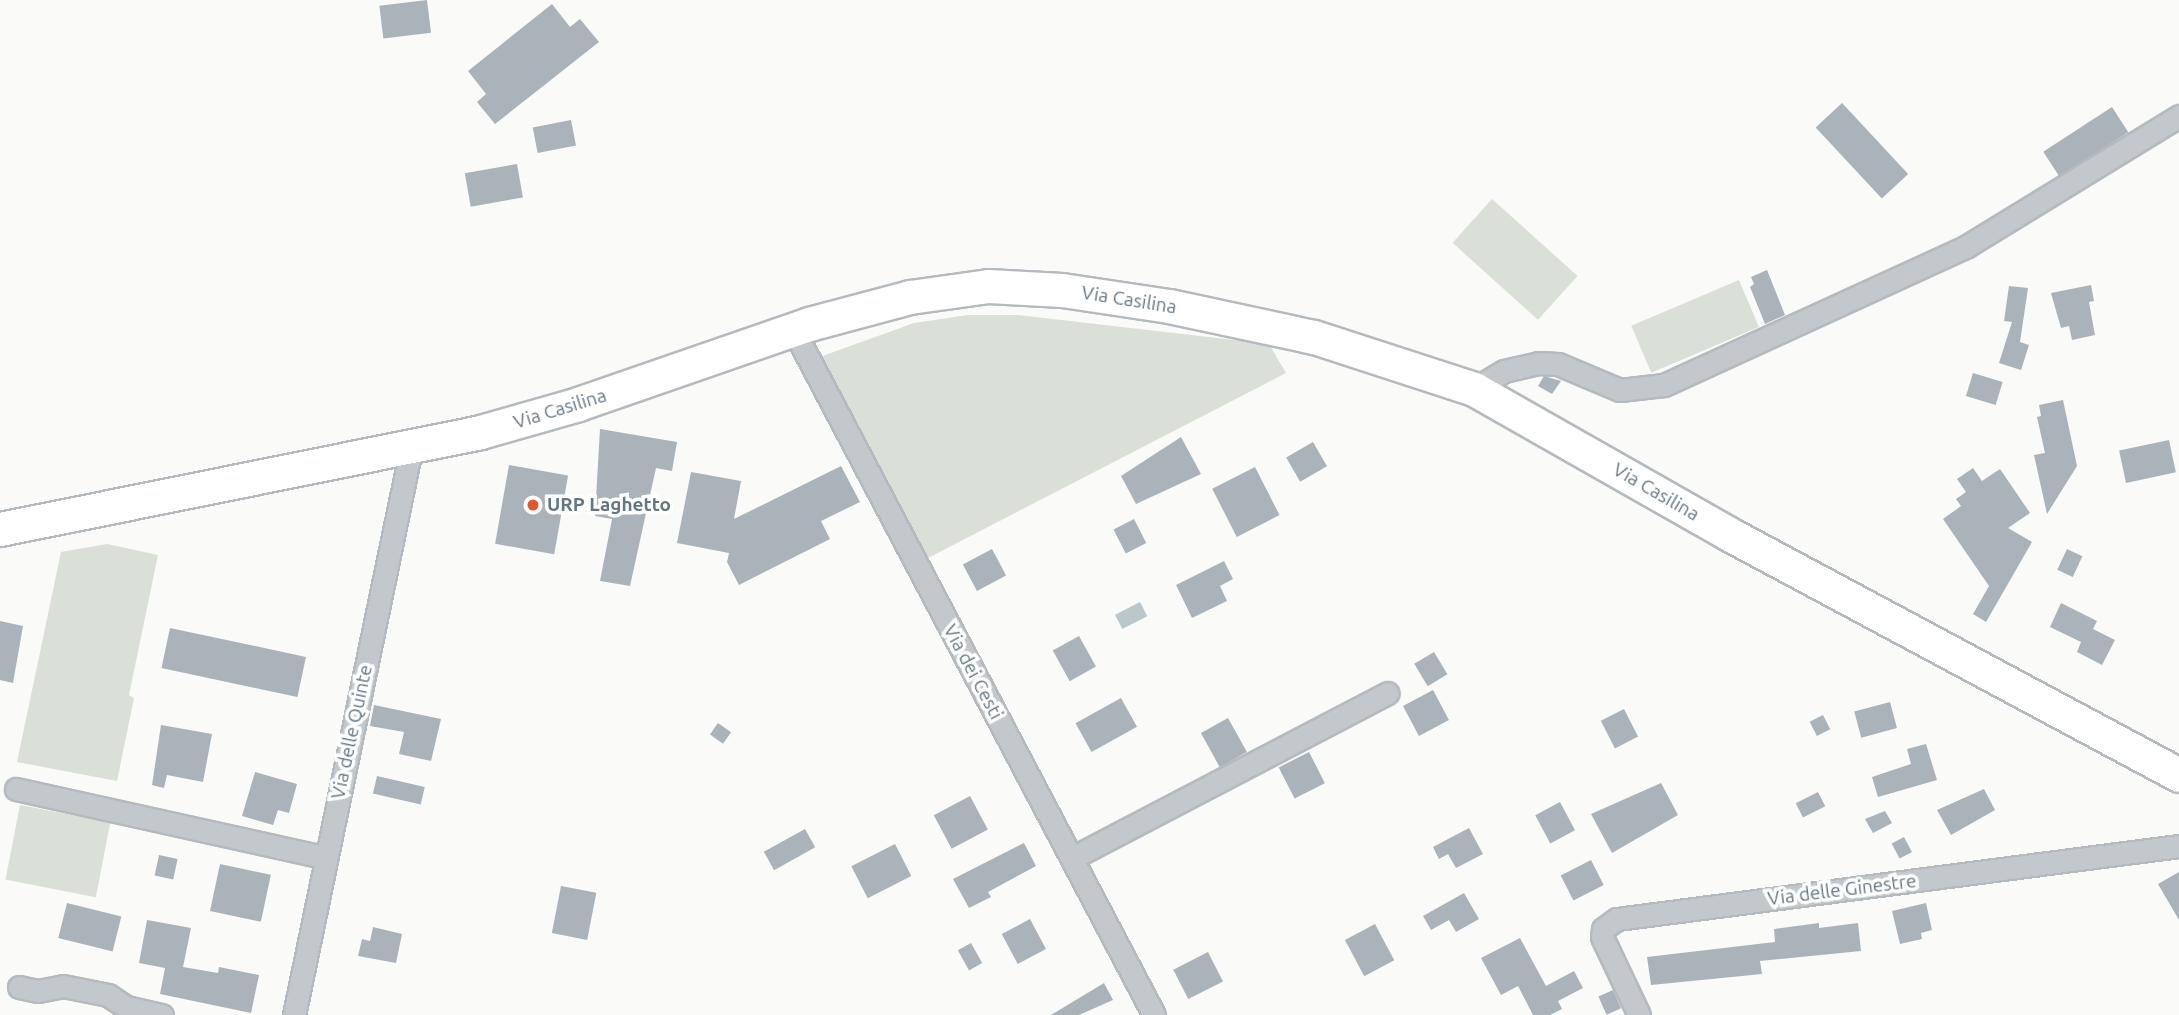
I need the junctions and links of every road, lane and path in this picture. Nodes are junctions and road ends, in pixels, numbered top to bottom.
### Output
1 (2179, 116) edge
2 (793, 329) junction
3 (1475, 389) junction
4 (411, 449) junction
5 (0, 529) edge
6 (1388, 693) dead end
7 (2179, 775) edge
8 (16, 789) dead end
9 (2179, 846) edge
10 (1072, 858) junction
11 (327, 859) junction
12 (19, 987) dead end
13 (162, 1015) edge
14 (294, 1015) edge
15 (1154, 1015) edge
16 (1639, 1015) edge

1 - 3 street
2 - 3 main road, Via Casilina
2 - 4 main road, Via Casilina
2 - 10 street, Via dei Cesti
3 - 7 main road, Via Casilina
4 - 5 main road, Via Casilina
4 - 11 street, Via delle Quinte
6 - 10 street
8 - 11 street
9 - 16 street, Via delle Ginestre
10 - 15 street, Via dei Cesti
11 - 14 street, Via delle Quinte
12 - 13 street

